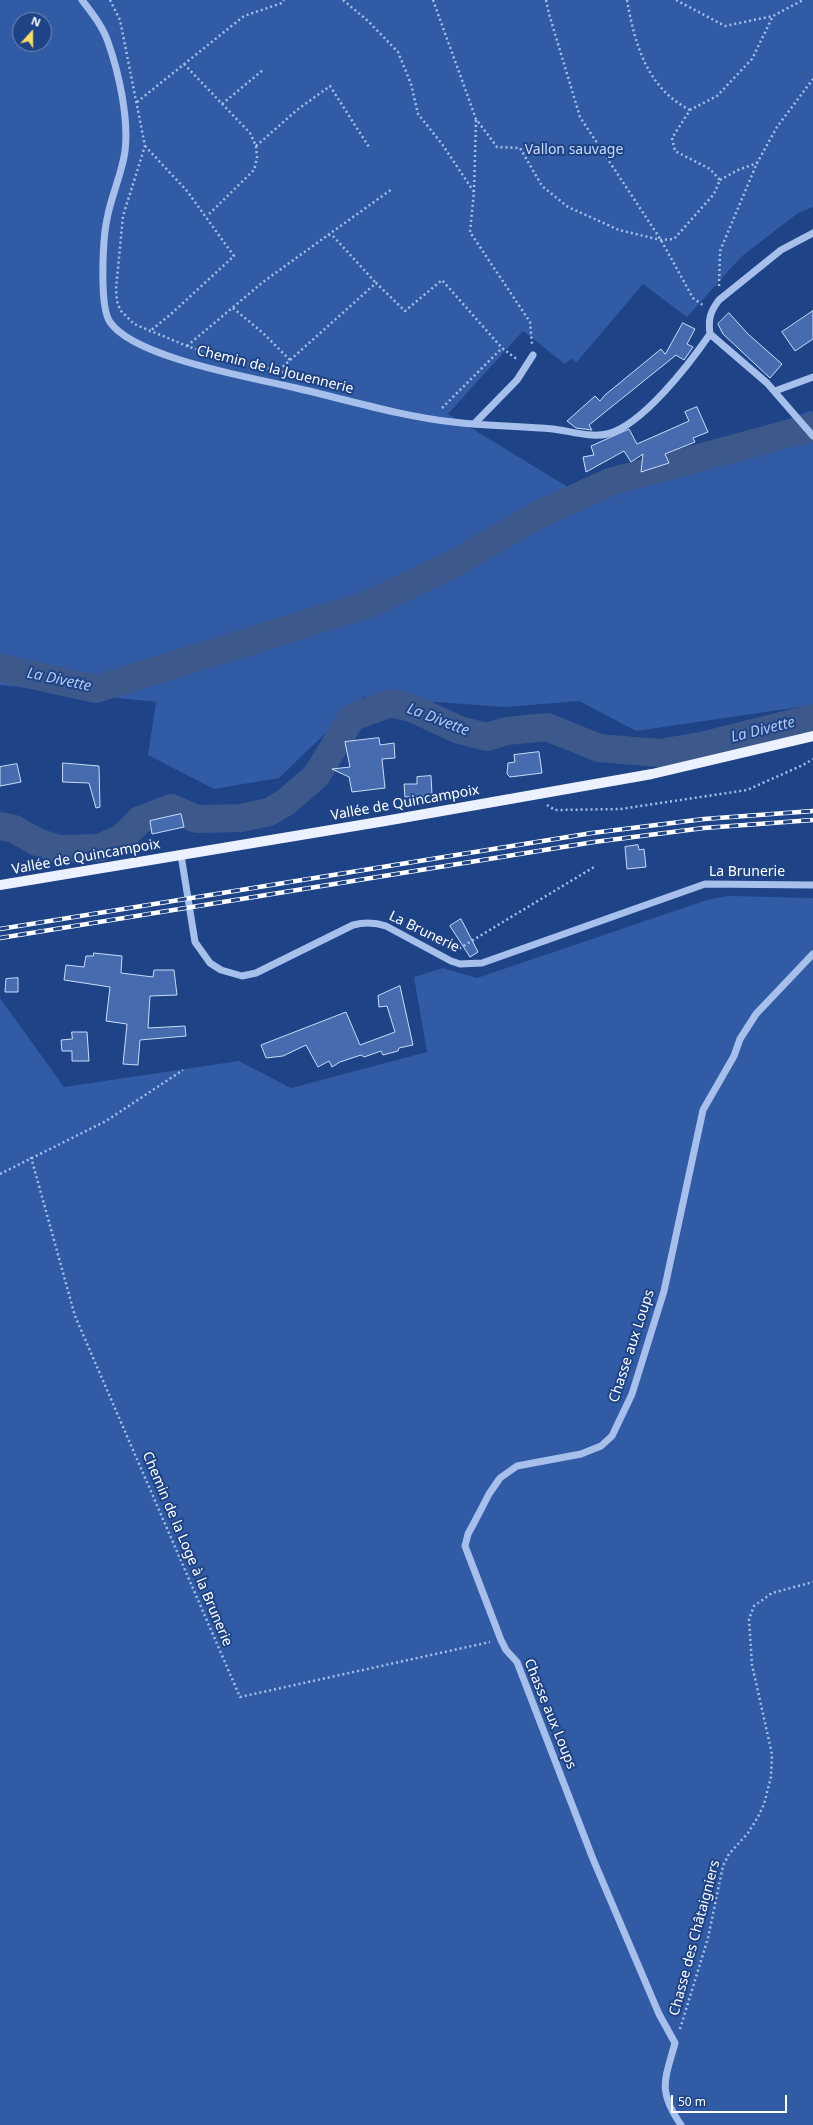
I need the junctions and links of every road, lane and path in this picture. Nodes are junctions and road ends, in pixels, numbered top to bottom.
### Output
1 (82, 0) edge
2 (110, 0) edge
3 (284, 0) edge
4 (343, 0) edge
5 (433, 0) edge
6 (546, 0) edge
7 (627, 0) edge
8 (676, 0) edge
9 (802, 0) edge
10 (773, 16) junction
11 (184, 64) junction
12 (263, 70) dead end
13 (813, 79) edge
14 (137, 102) junction
15 (222, 104) junction
16 (690, 110) junction
17 (476, 119) junction
18 (145, 146) junction
19 (256, 146) junction
20 (369, 147) dead end
21 (758, 163) junction
22 (720, 180) junction
23 (392, 188) dead end
24 (474, 192) junction
25 (207, 216) junction
26 (813, 233) edge
27 (328, 235) junction
28 (662, 240) junction
29 (376, 283) junction
30 (719, 300) junction
31 (233, 308) junction
32 (711, 310) junction
33 (150, 332) junction
34 (710, 334) junction
35 (188, 346) junction
36 (502, 348) junction
37 (534, 355) joint
38 (290, 360) junction
39 (526, 366) junction
40 (278, 370) junction
41 (813, 377) edge
42 (336, 385) dead end
43 (775, 391) junction
44 (437, 408) dead end
45 (474, 424) junction
46 (812, 435) edge
47 (813, 736) edge
48 (813, 759) edge
49 (532, 795) junction
50 (181, 855) junction
51 (594, 867) dead end
52 (0, 885) edge
53 (813, 885) edge
54 (813, 954) edge
55 (437, 955) junction
56 (183, 1070) dead end
57 (31, 1157) junction
58 (0, 1174) edge
59 (813, 1582) edge
60 (501, 1640) junction
61 (675, 2043) junction
62 (681, 2125) edge

1 - 45 street, Chemin de la Jouennerie
2 - 14 path
3 - 11 path
4 - 24 path
5 - 17 path
6 - 28 path
7 - 16 path
8 - 10 path
9 - 10 path
10 - 16 path
11 - 14 path
11 - 15 path
12 - 15 path
13 - 21 path
14 - 18 path
15 - 19 path
16 - 22 path
17 - 24 path
17 - 28 path
18 - 25 path
18 - 33 path
19 - 20 path
19 - 25 path
21 - 22 path
21 - 30 path
22 - 28 path
23 - 27 path
24 - 37 path
25 - 33 path
26 - 30 street
27 - 29 path
27 - 31 path
28 - 32 path
29 - 36 path
29 - 38 path
30 - 32 street
31 - 35 path
31 - 38 path
32 - 34 street
33 - 35 path
34 - 43 street
34 - 45 street, Chemin de la Jouennerie
35 - 40 path
36 - 39 path
36 - 44 path
37 - 39 street
38 - 40 path
39 - 45 street
40 - 42 path
41 - 43 street
43 - 46 street
47 - 49 main road, Vallée de Quincampoix
48 - 49 path
49 - 50 main road, Vallée de Quincampoix
50 - 52 main road, Vallée de Quincampoix
50 - 55 street, La Brunerie
51 - 55 path
53 - 55 street, La Brunerie
54 - 60 street, Chasse aux Loups
56 - 57 path
57 - 58 path
57 - 60 path, Chemin de la Loge à la Brunerie
59 - 61 path, Chasse des Châtaigniers
60 - 61 street, Chasse aux Loups
61 - 62 street

